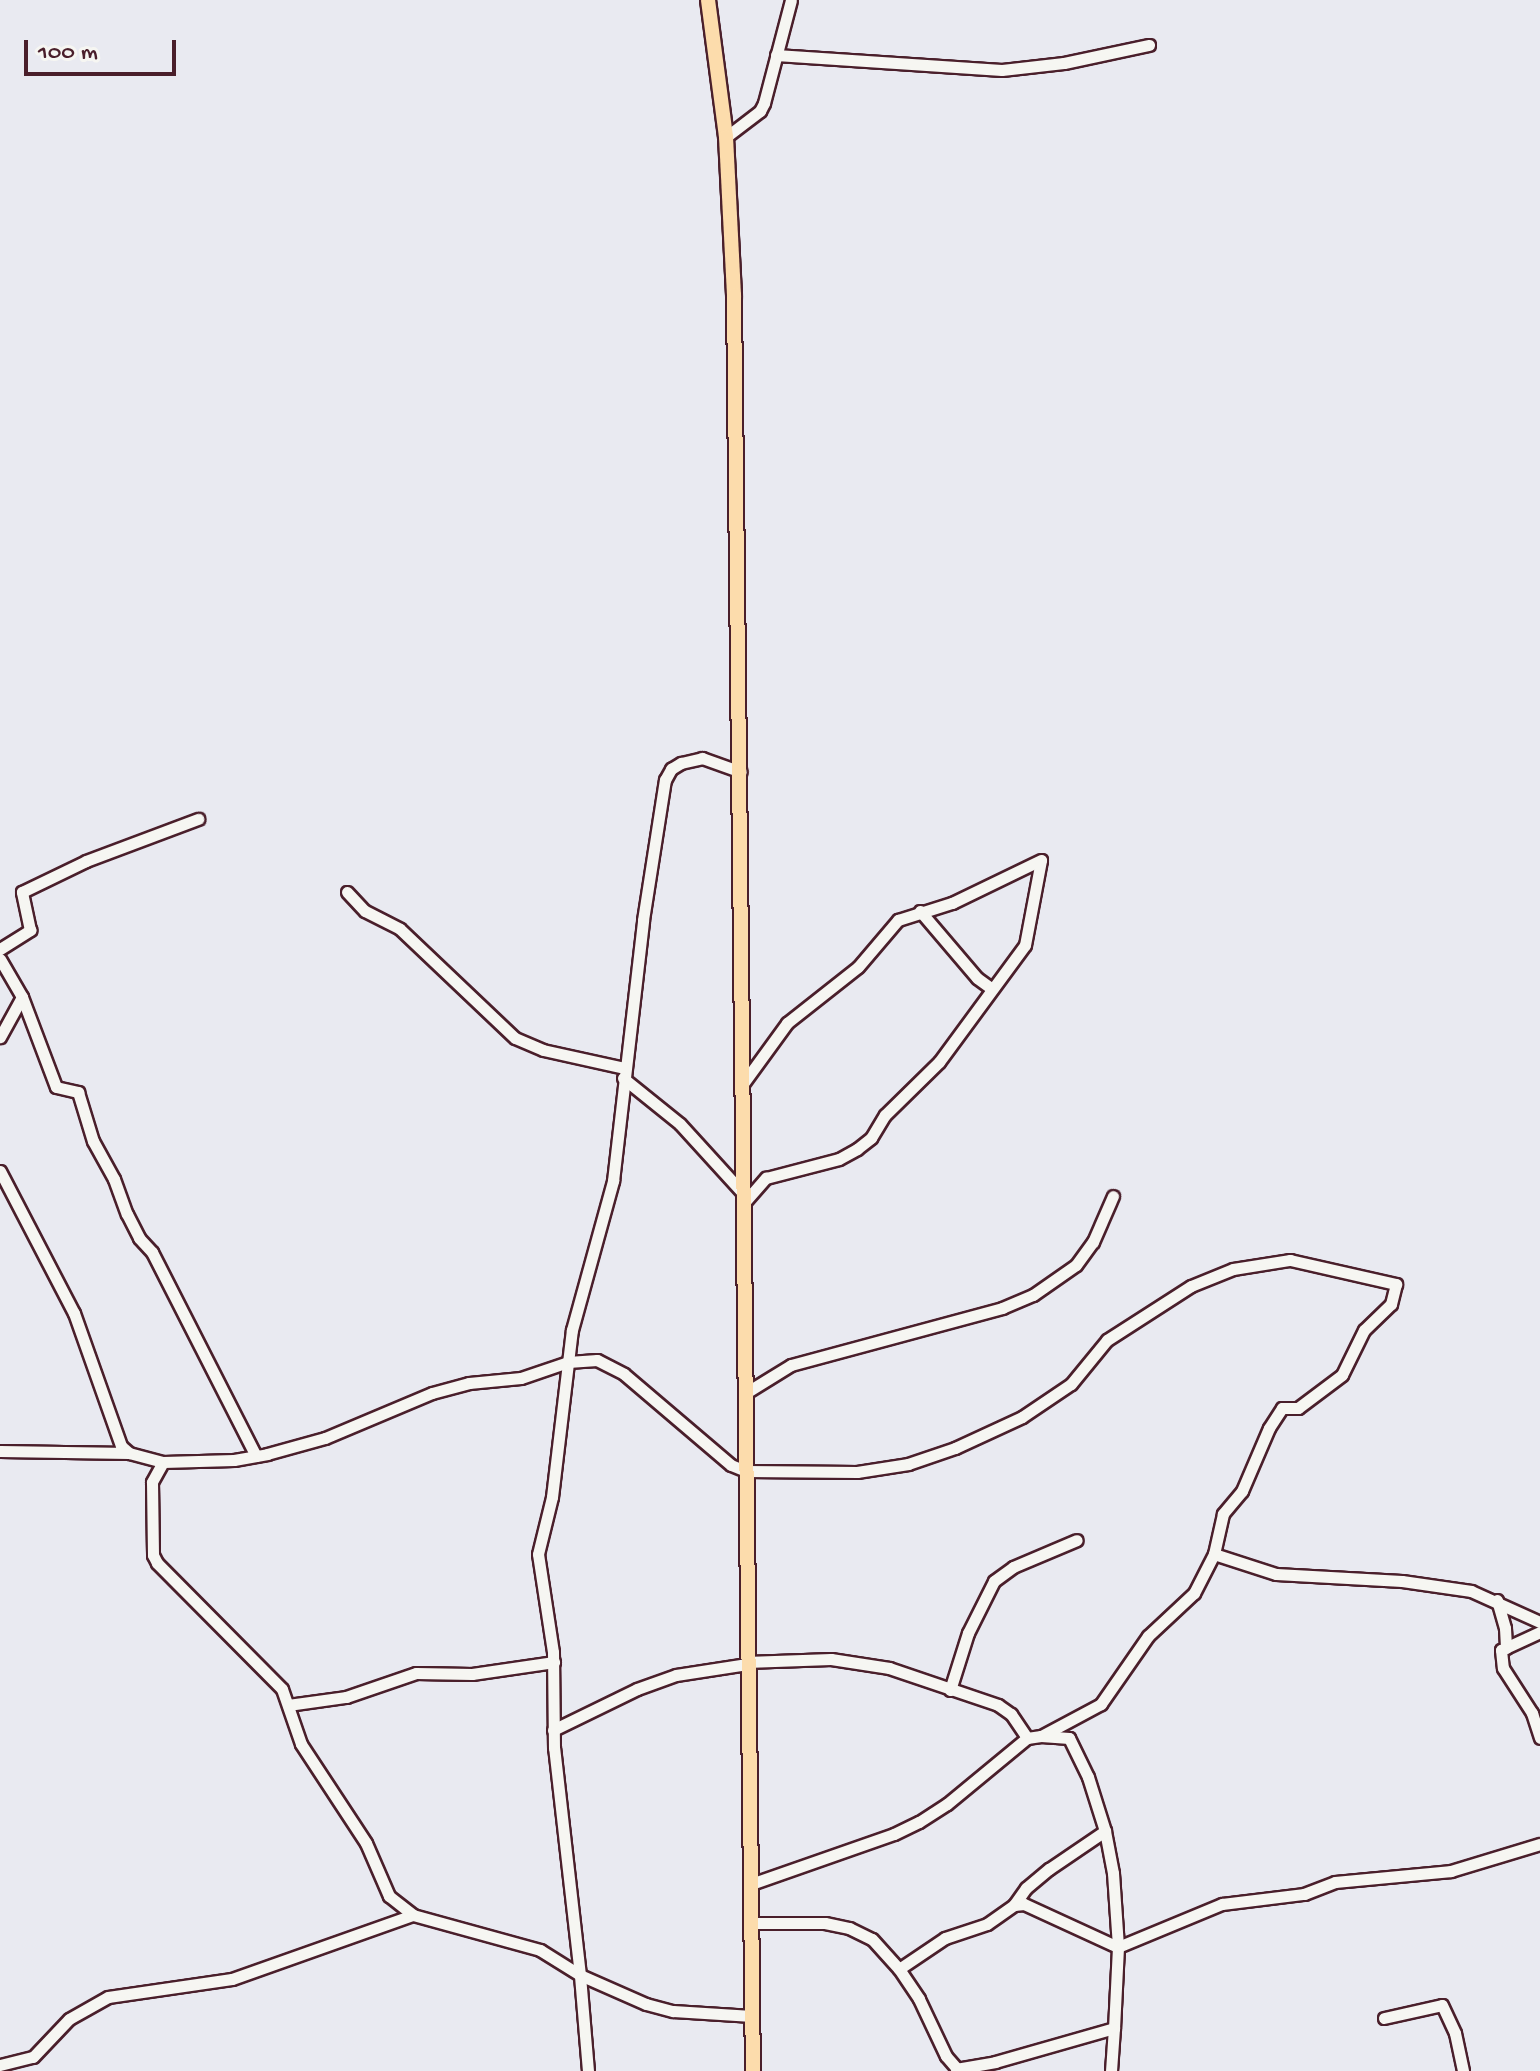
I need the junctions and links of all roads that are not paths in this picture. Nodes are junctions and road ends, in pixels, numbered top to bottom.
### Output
1 (708, 0) edge
2 (791, 0) edge
3 (1149, 45) dead end
4 (776, 55) junction
5 (726, 137) junction
6 (741, 772) junction
7 (198, 819) dead end
8 (347, 892) dead end
9 (920, 911) junction
10 (0, 949) edge
11 (0, 959) edge
12 (991, 988) junction
13 (22, 997) junction
14 (0, 1037) edge
15 (624, 1073) junction
16 (740, 1088) junction
17 (0, 1171) edge
18 (1113, 1196) dead end
19 (742, 1198) junction
20 (568, 1362) junction
21 (744, 1394) junction
22 (0, 1451) edge
23 (129, 1453) junction
24 (256, 1456) junction
25 (163, 1462) junction
26 (746, 1471) junction
27 (1077, 1540) dead end
28 (1214, 1554) junction
29 (1497, 1600) junction
30 (1540, 1622) edge
31 (1540, 1632) edge
32 (1506, 1648) junction
33 (554, 1662) junction
34 (746, 1663) junction
35 (950, 1690) junction
36 (288, 1705) junction
37 (553, 1730) junction
38 (1041, 1736) junction
39 (1027, 1738) junction
40 (1540, 1738) edge
41 (1105, 1831) junction
42 (1540, 1844) edge
43 (751, 1884) junction
44 (1014, 1905) junction
45 (413, 1915) junction
46 (751, 1923) junction
47 (1118, 1947) junction
48 (899, 1969) junction
49 (580, 1975) junction
50 (752, 2016) junction
51 (1384, 2018) dead end
52 (1114, 2028) junction
53 (0, 2065) edge
54 (958, 2070) edge
55 (588, 2071) edge
56 (753, 2071) edge
57 (1111, 2071) edge
58 (1463, 2071) edge

1 - 5 main road
2 - 4 street
3 - 4 street
4 - 5 street
5 - 6 main road
6 - 15 street
6 - 16 main road
7 - 10 street
8 - 15 street
9 - 12 street
9 - 12 street
9 - 16 street
11 - 13 street
12 - 19 street
13 - 14 street
13 - 24 street
15 - 19 street
15 - 20 street
16 - 19 main road
17 - 23 street
18 - 21 street
19 - 21 main road
20 - 24 street
20 - 26 street
20 - 33 street
21 - 26 main road
22 - 23 street
23 - 25 street
24 - 25 street
25 - 36 street
26 - 28 street
26 - 34 main road
27 - 35 street
28 - 29 street
28 - 38 street
29 - 30 street
29 - 32 street
31 - 32 street
32 - 40 street
33 - 36 street
33 - 37 street
34 - 35 street
34 - 37 street
34 - 43 main road
35 - 39 street
36 - 45 street
37 - 49 street
38 - 39 street
38 - 41 street
39 - 43 street
41 - 44 street
41 - 47 street
42 - 47 street
43 - 46 main road
44 - 47 street
44 - 48 street
45 - 49 street
45 - 53 street
46 - 48 street
46 - 50 main road
47 - 52 street
48 - 54 street
49 - 50 street
49 - 55 street
50 - 56 main road
51 - 58 street
52 - 54 street
52 - 57 street

